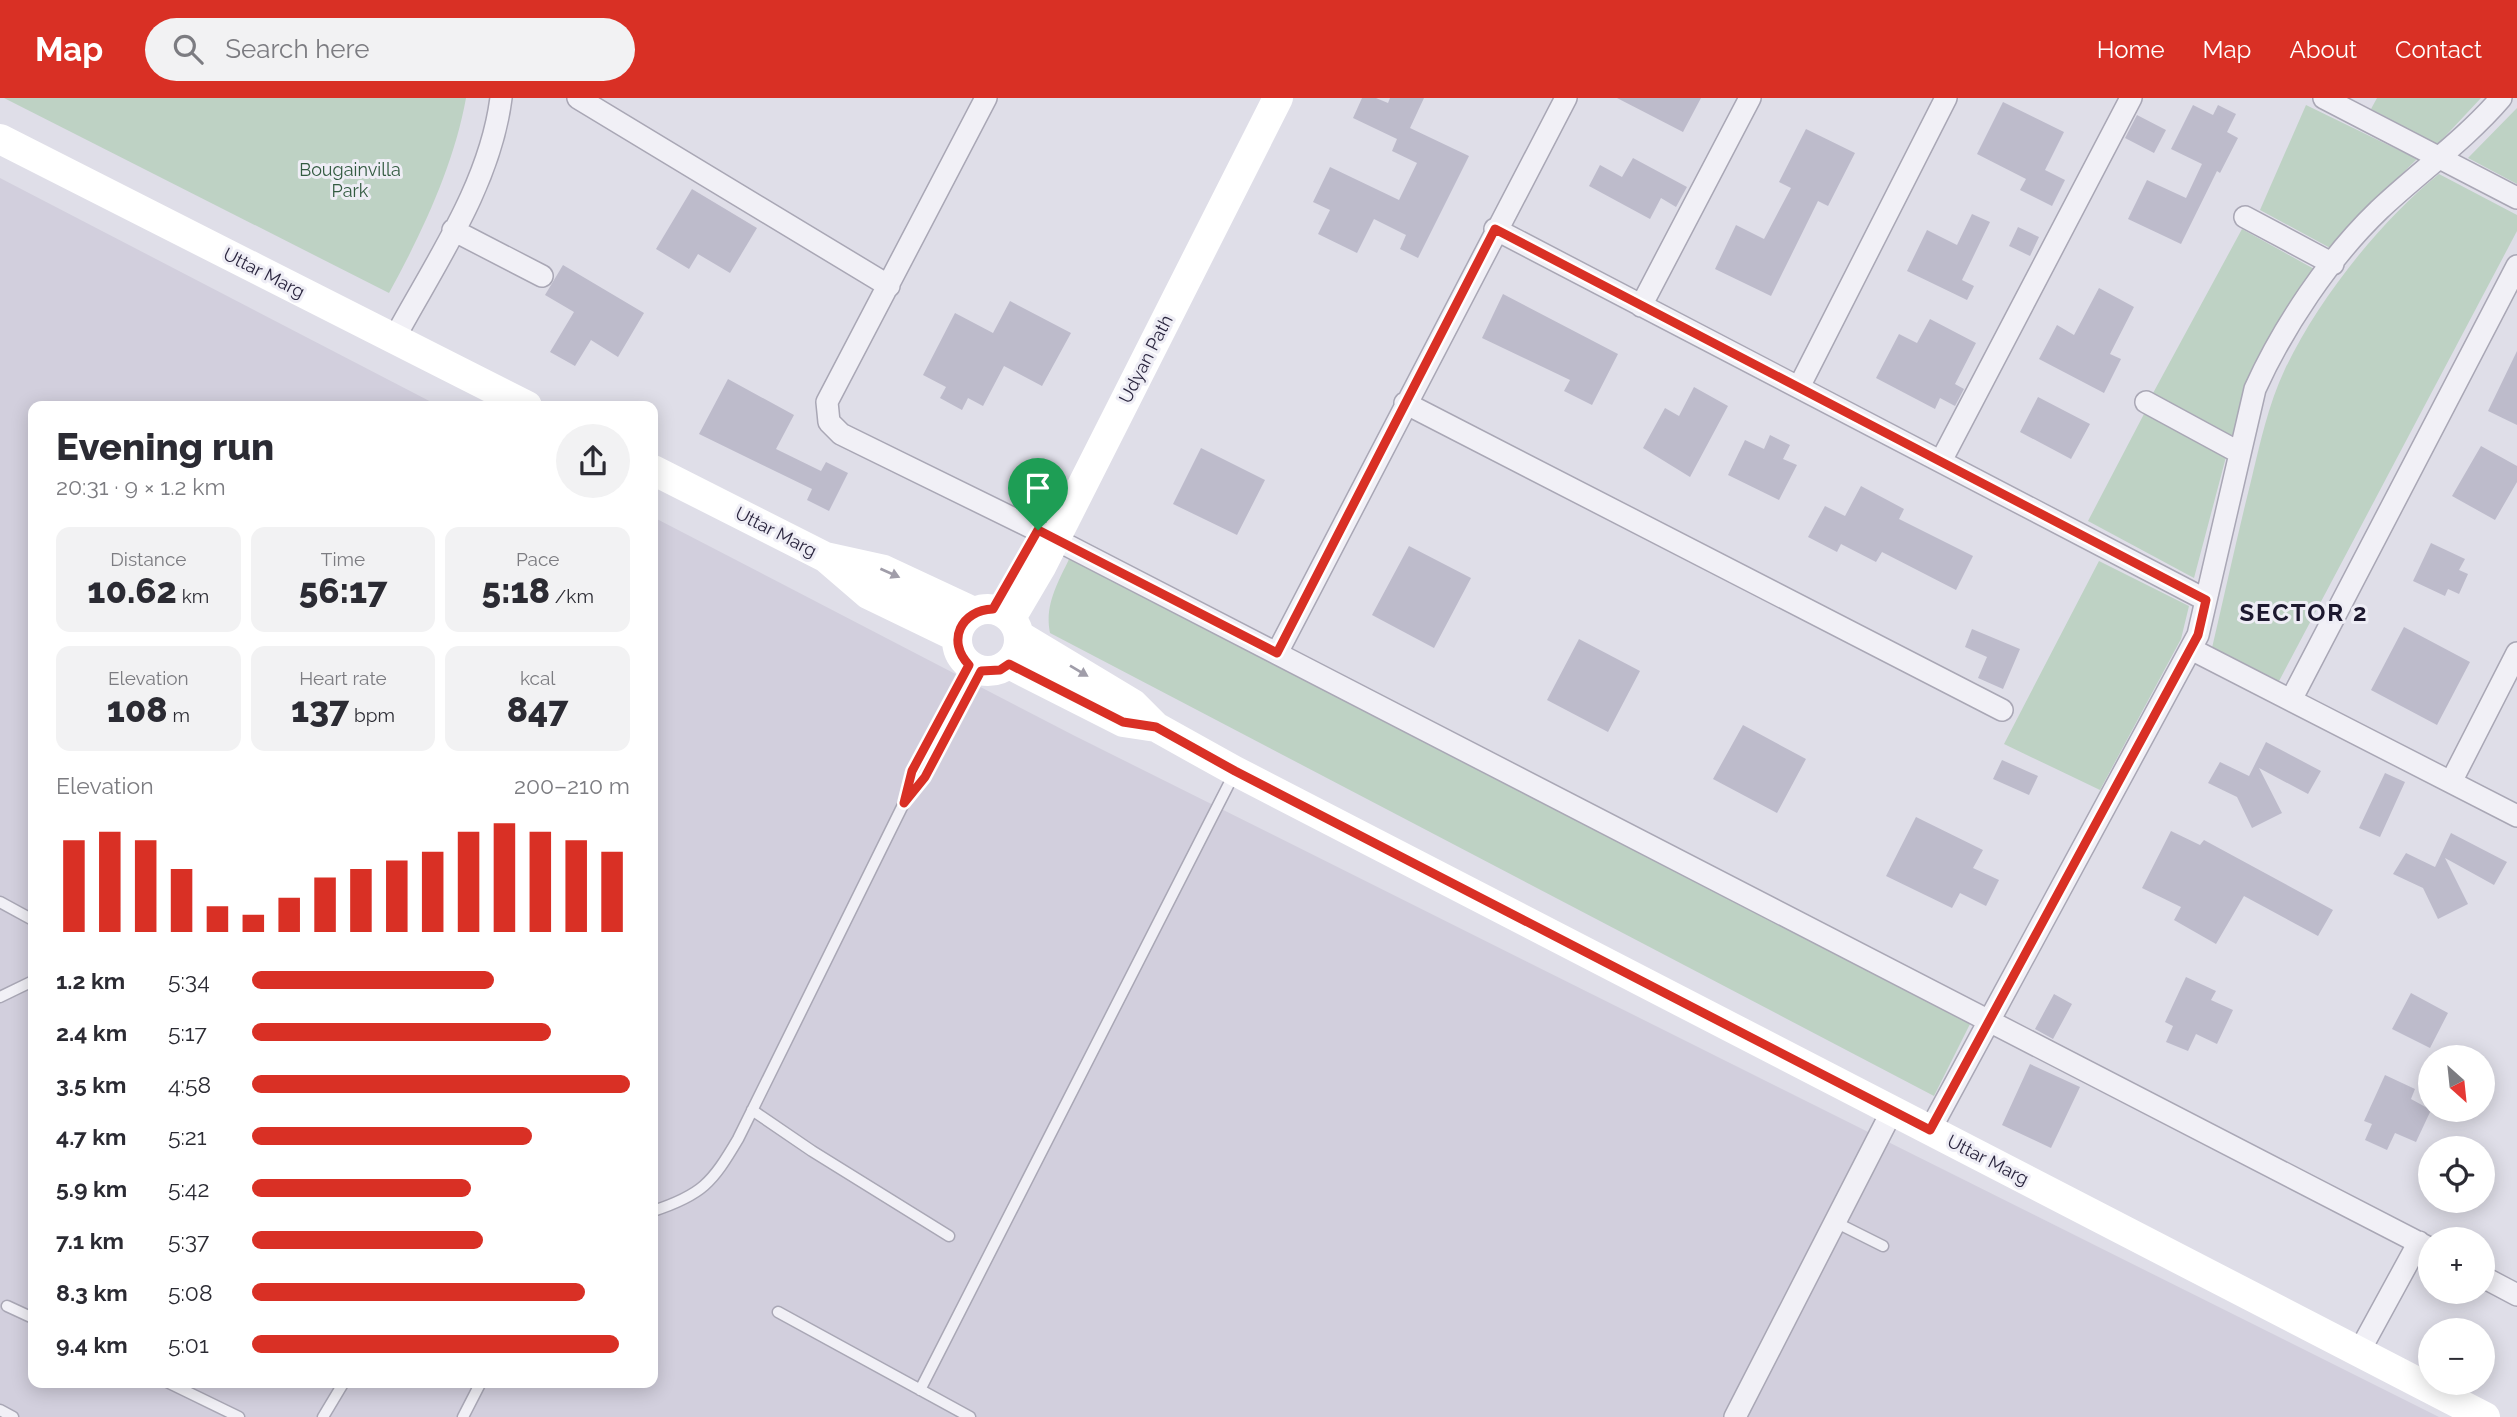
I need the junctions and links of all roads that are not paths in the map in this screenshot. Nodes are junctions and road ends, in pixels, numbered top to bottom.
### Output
1 (501, 98) edge
2 (578, 98) edge
3 (986, 98) edge
4 (1257, 98) edge
5 (1278, 98) edge
6 (1566, 98) edge
7 (1750, 98) edge
8 (1946, 98) edge
9 (2131, 98) edge
10 (2324, 98) edge
11 (2501, 98) edge
12 (0, 139) edge
13 (2438, 157) junction
14 (2517, 198) edge
15 (2245, 216) dead end
16 (1495, 229) junction
17 (453, 230) junction
18 (2333, 264) junction
19 (2517, 266) edge
20 (542, 276) dead end
21 (889, 286) junction
22 (1641, 306) junction
23 (394, 339) junction
24 (1799, 387) junction
25 (517, 401) edge
26 (2146, 402) dead end
27 (1405, 403) junction
28 (2240, 453) junction
29 (1941, 461) junction
30 (658, 472) edge
31 (1047, 534) junction
32 (825, 556) junction
33 (2206, 600) junction
34 (1000, 619) junction
35 (957, 638) junction
36 (2191, 649) junction
37 (1277, 653) junction
38 (2517, 653) edge
39 (986, 667) junction
40 (2291, 700) junction
41 (2002, 710) dead end
42 (1156, 727) junction
43 (1235, 771) junction
44 (2451, 782) junction
45 (2517, 816) edge
46 (0, 902) edge
47 (28, 917) edge
48 (28, 983) edge
49 (0, 997) edge
50 (1989, 1020) junction
51 (752, 1110) junction
52 (1892, 1111) junction
53 (1930, 1130) junction
54 (658, 1209) edge
55 (1835, 1222) junction
56 (949, 1236) dead end
57 (2418, 1242) edge
58 (1883, 1246) dead end
59 (2418, 1257) edge
60 (2495, 1283) edge
61 (2517, 1295) edge
62 (7, 1306) dead end
63 (778, 1311) dead end
64 (28, 1316) edge
65 (2359, 1352) junction
66 (179, 1388) edge
67 (340, 1388) edge
68 (478, 1388) edge
69 (920, 1390) junction
70 (0, 1410) edge
71 (13, 1417) edge
72 (239, 1417) edge
73 (323, 1417) edge
74 (463, 1417) edge
75 (970, 1417) edge
76 (1735, 1417) edge
77 (2485, 1417) edge

1 - 17 street
2 - 21 street
3 - 21 street
4 - 31 main road, Udyan Path
5 - 31 main road, Udyan Path
6 - 16 street
7 - 22 street
8 - 24 street
9 - 29 street
10 - 13 street
11 - 13 street
12 - 23 main road, Uttar Marg
13 - 14 street
13 - 18 street
15 - 18 street
16 - 22 street
16 - 27 street
17 - 20 street
17 - 23 street
18 - 28 street
19 - 40 street
21 - 31 street
22 - 24 street
23 - 25 main road, Uttar Marg
24 - 29 street
26 - 28 street
27 - 37 street
27 - 41 street
28 - 33 street
29 - 33 street
30 - 32 main road, Uttar Marg
31 - 34 main road, Udyan Path
31 - 37 street
32 -> 34 main road, Uttar Marg
32 - 35 main road, Uttar Marg
33 - 36 street
34 - 35 main road
34 - 39 main road
34 -> 42 main road, Uttar Marg
35 - 39 main road
36 - 40 street
36 - 50 street
37 - 50 street
38 - 44 street
39 - 42 main road, Uttar Marg
39 - 51 lane
40 - 44 street
42 - 43 main road, Uttar Marg
43 - 52 main road, Uttar Marg
43 - 69 lane
44 - 45 street
46 - 47 lane
48 - 49 lane
50 - 53 street
50 - 57 street
51 - 54 lane
51 - 56 lane
52 - 53 main road, Uttar Marg
52 - 55 street
53 - 65 main road, Uttar Marg
55 - 58 lane
55 - 76 street
59 - 65 street
60 - 61 street
62 - 64 lane
63 - 69 lane
65 - 77 main road, Uttar Marg
66 - 72 lane
67 - 73 lane
68 - 74 lane
69 - 75 lane
70 - 71 lane

